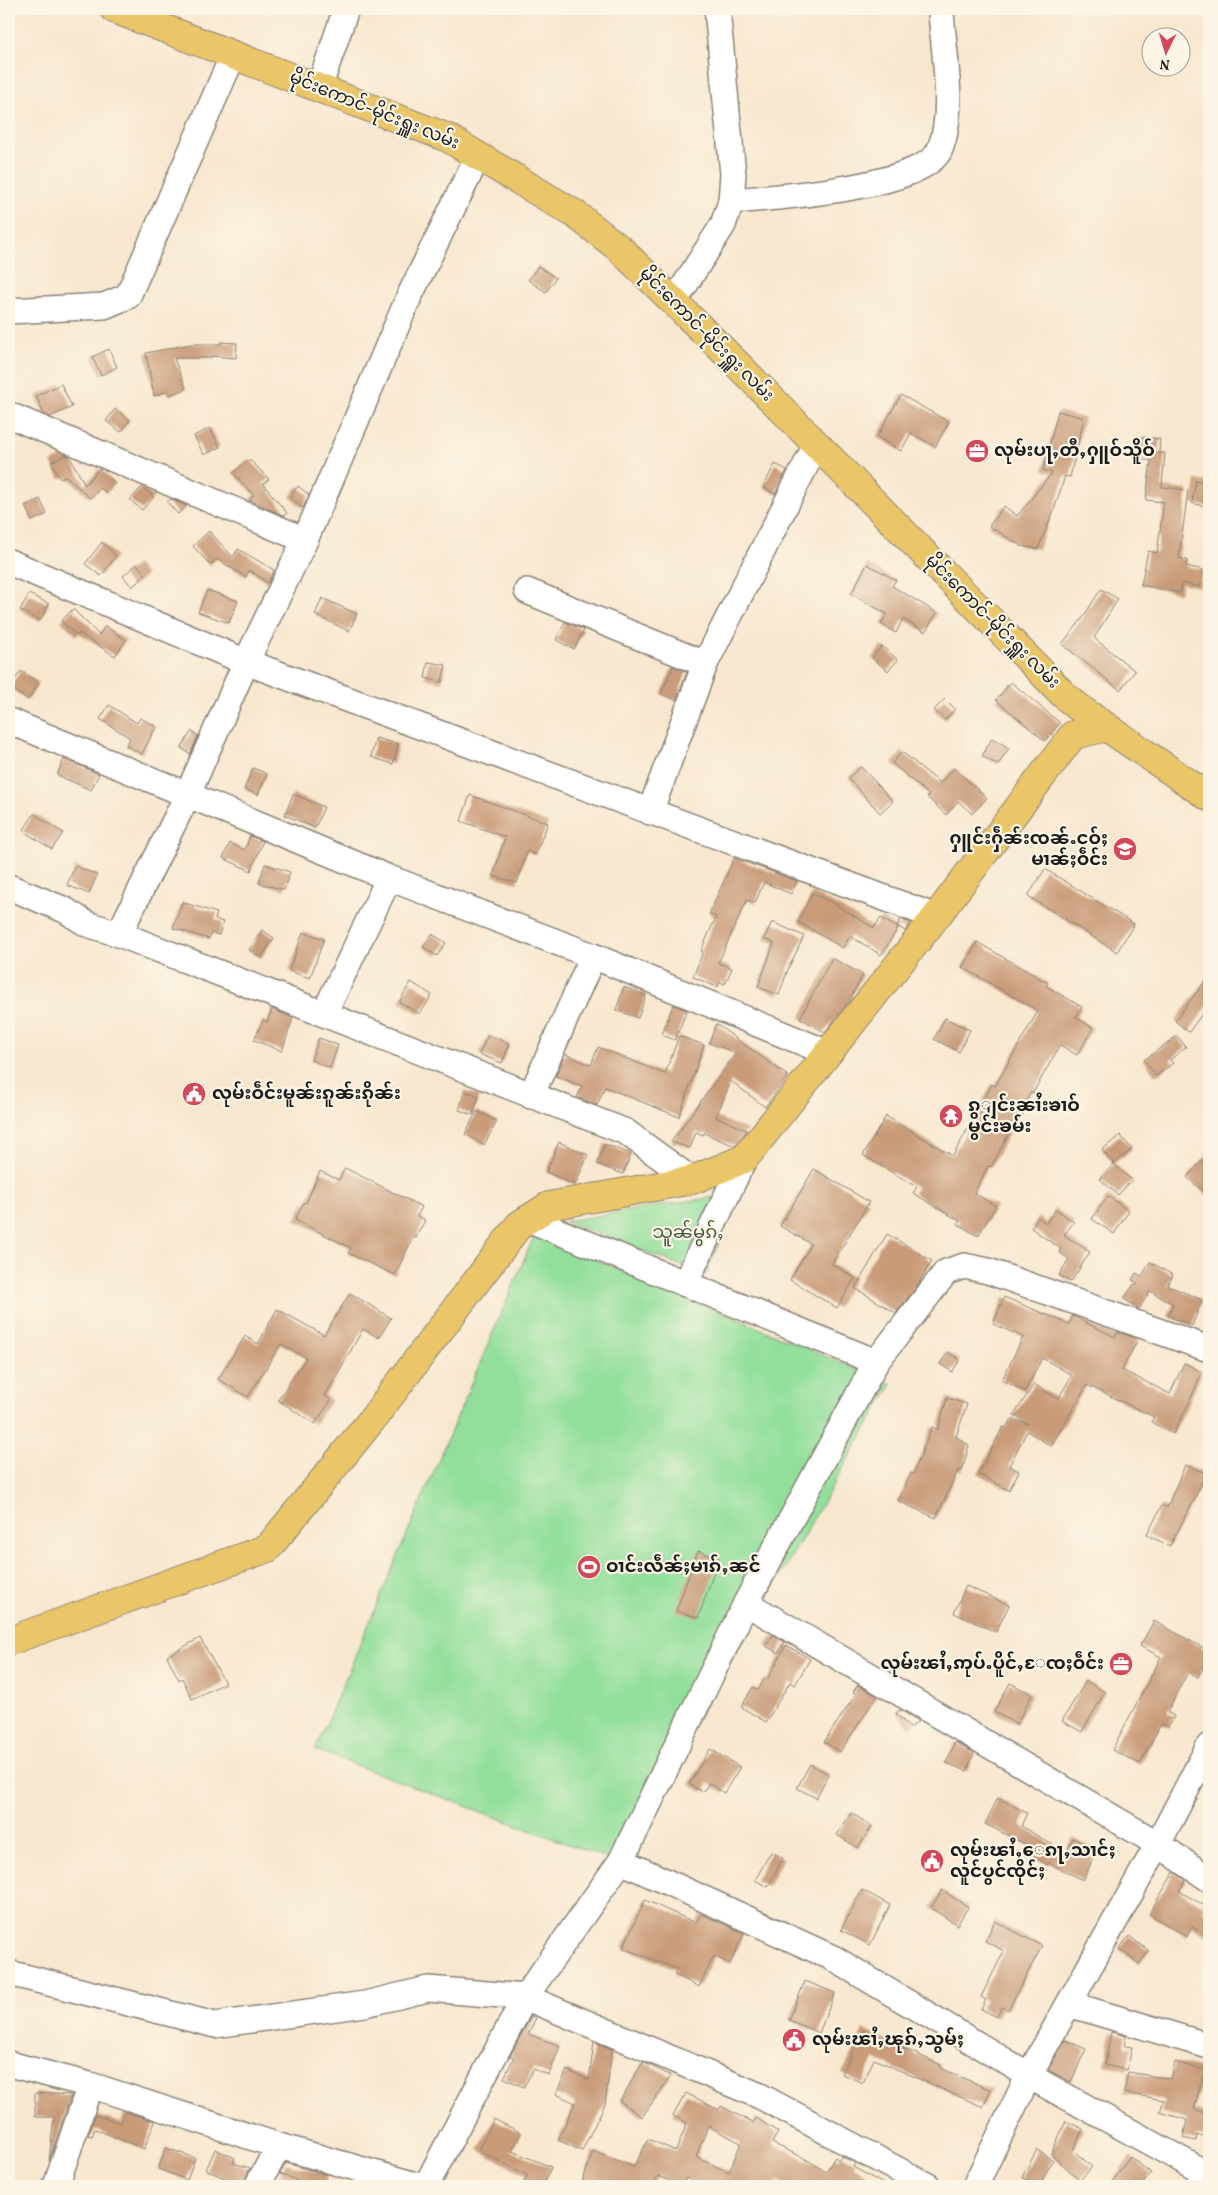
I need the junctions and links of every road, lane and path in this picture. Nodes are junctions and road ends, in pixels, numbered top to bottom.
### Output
1 (114, 9) edge
2 (346, 9) edge
3 (717, 9) edge
4 (941, 13) dead end
5 (233, 55) junction
6 (319, 88) junction
7 (478, 156) junction
8 (730, 202) junction
9 (674, 302) junction
10 (9, 310) edge
11 (9, 415) edge
12 (816, 445) junction
13 (305, 540) junction
14 (9, 562) edge
15 (527, 591) dead end
16 (246, 662) junction
17 (705, 664) junction
18 (1066, 697) junction
19 (9, 721) edge
20 (1106, 727) junction
21 (1073, 735) junction
22 (188, 794) junction
23 (1209, 797) edge
24 (650, 812) junction
25 (389, 878) junction
26 (9, 887) edge
27 (936, 917) junction
28 (119, 934) junction
29 (593, 956) junction
30 (324, 1014) junction
31 (828, 1053) junction
32 (531, 1096) junction
33 (744, 1159) junction
34 (692, 1180) junction
35 (528, 1219) junction
36 (685, 1284) junction
37 (1209, 1349) edge
38 (876, 1362) junction
39 (746, 1603) junction
40 (9, 1641) edge
41 (1209, 1746) edge
42 (1158, 1844) junction
43 (621, 1860) junction
44 (1209, 1879) edge
45 (9, 1973) edge
46 (525, 1997) junction
47 (1069, 2004) junction
48 (1209, 2046) edge
49 (9, 2064) edge
50 (1029, 2075) junction
51 (90, 2085) junction
52 (279, 2146) junction
53 (1209, 2175) edge
54 (407, 2185) edge
55 (56, 2186) edge
56 (257, 2186) edge
57 (426, 2186) edge
58 (928, 2186) edge
59 (975, 2186) edge

1 - 5 main road, မိုင်းကောင်-မိုင်းရှူး လမ်း
2 - 6 street
3 - 8 street
4 - 8 street
5 - 6 main road, မိုင်းကောင်-မိုင်းရှူး လမ်း
5 - 10 street
6 - 7 main road, မိုင်းကောင်-မိုင်းရှူး လမ်း
7 - 9 main road, မိုင်းကောင်-မိုင်းရှူး လမ်း
7 - 13 street
8 - 9 street
9 - 12 main road, မိုင်းကောင်-မိုင်းရှူး လမ်း
11 - 13 street
12 - 17 street
12 - 18 main road, မိုင်းကောင်-မိုင်းရှူး လမ်း
13 - 16 street
14 - 16 street
15 - 17 street
16 - 22 street
16 - 24 street
17 - 24 street
18 - 20 main road, မိုင်းကောင်-မိုင်းရှူး လမ်း
18 - 21 main road
19 - 22 street
20 - 21 main road
20 - 23 main road, မိုင်းကောင်-မိုင်းရှူး လမ်း
21 - 27 main road
22 - 25 street
22 - 28 street
24 - 27 street
25 - 29 street
25 - 30 street
26 - 28 street
27 - 31 main road
28 - 30 street
29 - 31 street
29 - 32 street
30 - 32 street
31 - 33 main road
32 - 34 street
33 - 34 main road
33 - 36 street
34 - 35 main road
35 - 36 street
35 - 40 main road
36 - 38 street
37 - 38 street
38 - 39 street
39 - 42 street
39 - 43 street
41 - 42 street
42 - 44 street
42 - 47 street
43 - 46 street
43 - 50 street
45 - 46 street
46 - 57 street
46 - 58 street
47 - 48 street
47 - 50 street
49 - 51 street
50 - 53 street
50 - 59 street
51 - 52 street
51 - 55 street
52 - 54 street
52 - 56 street

